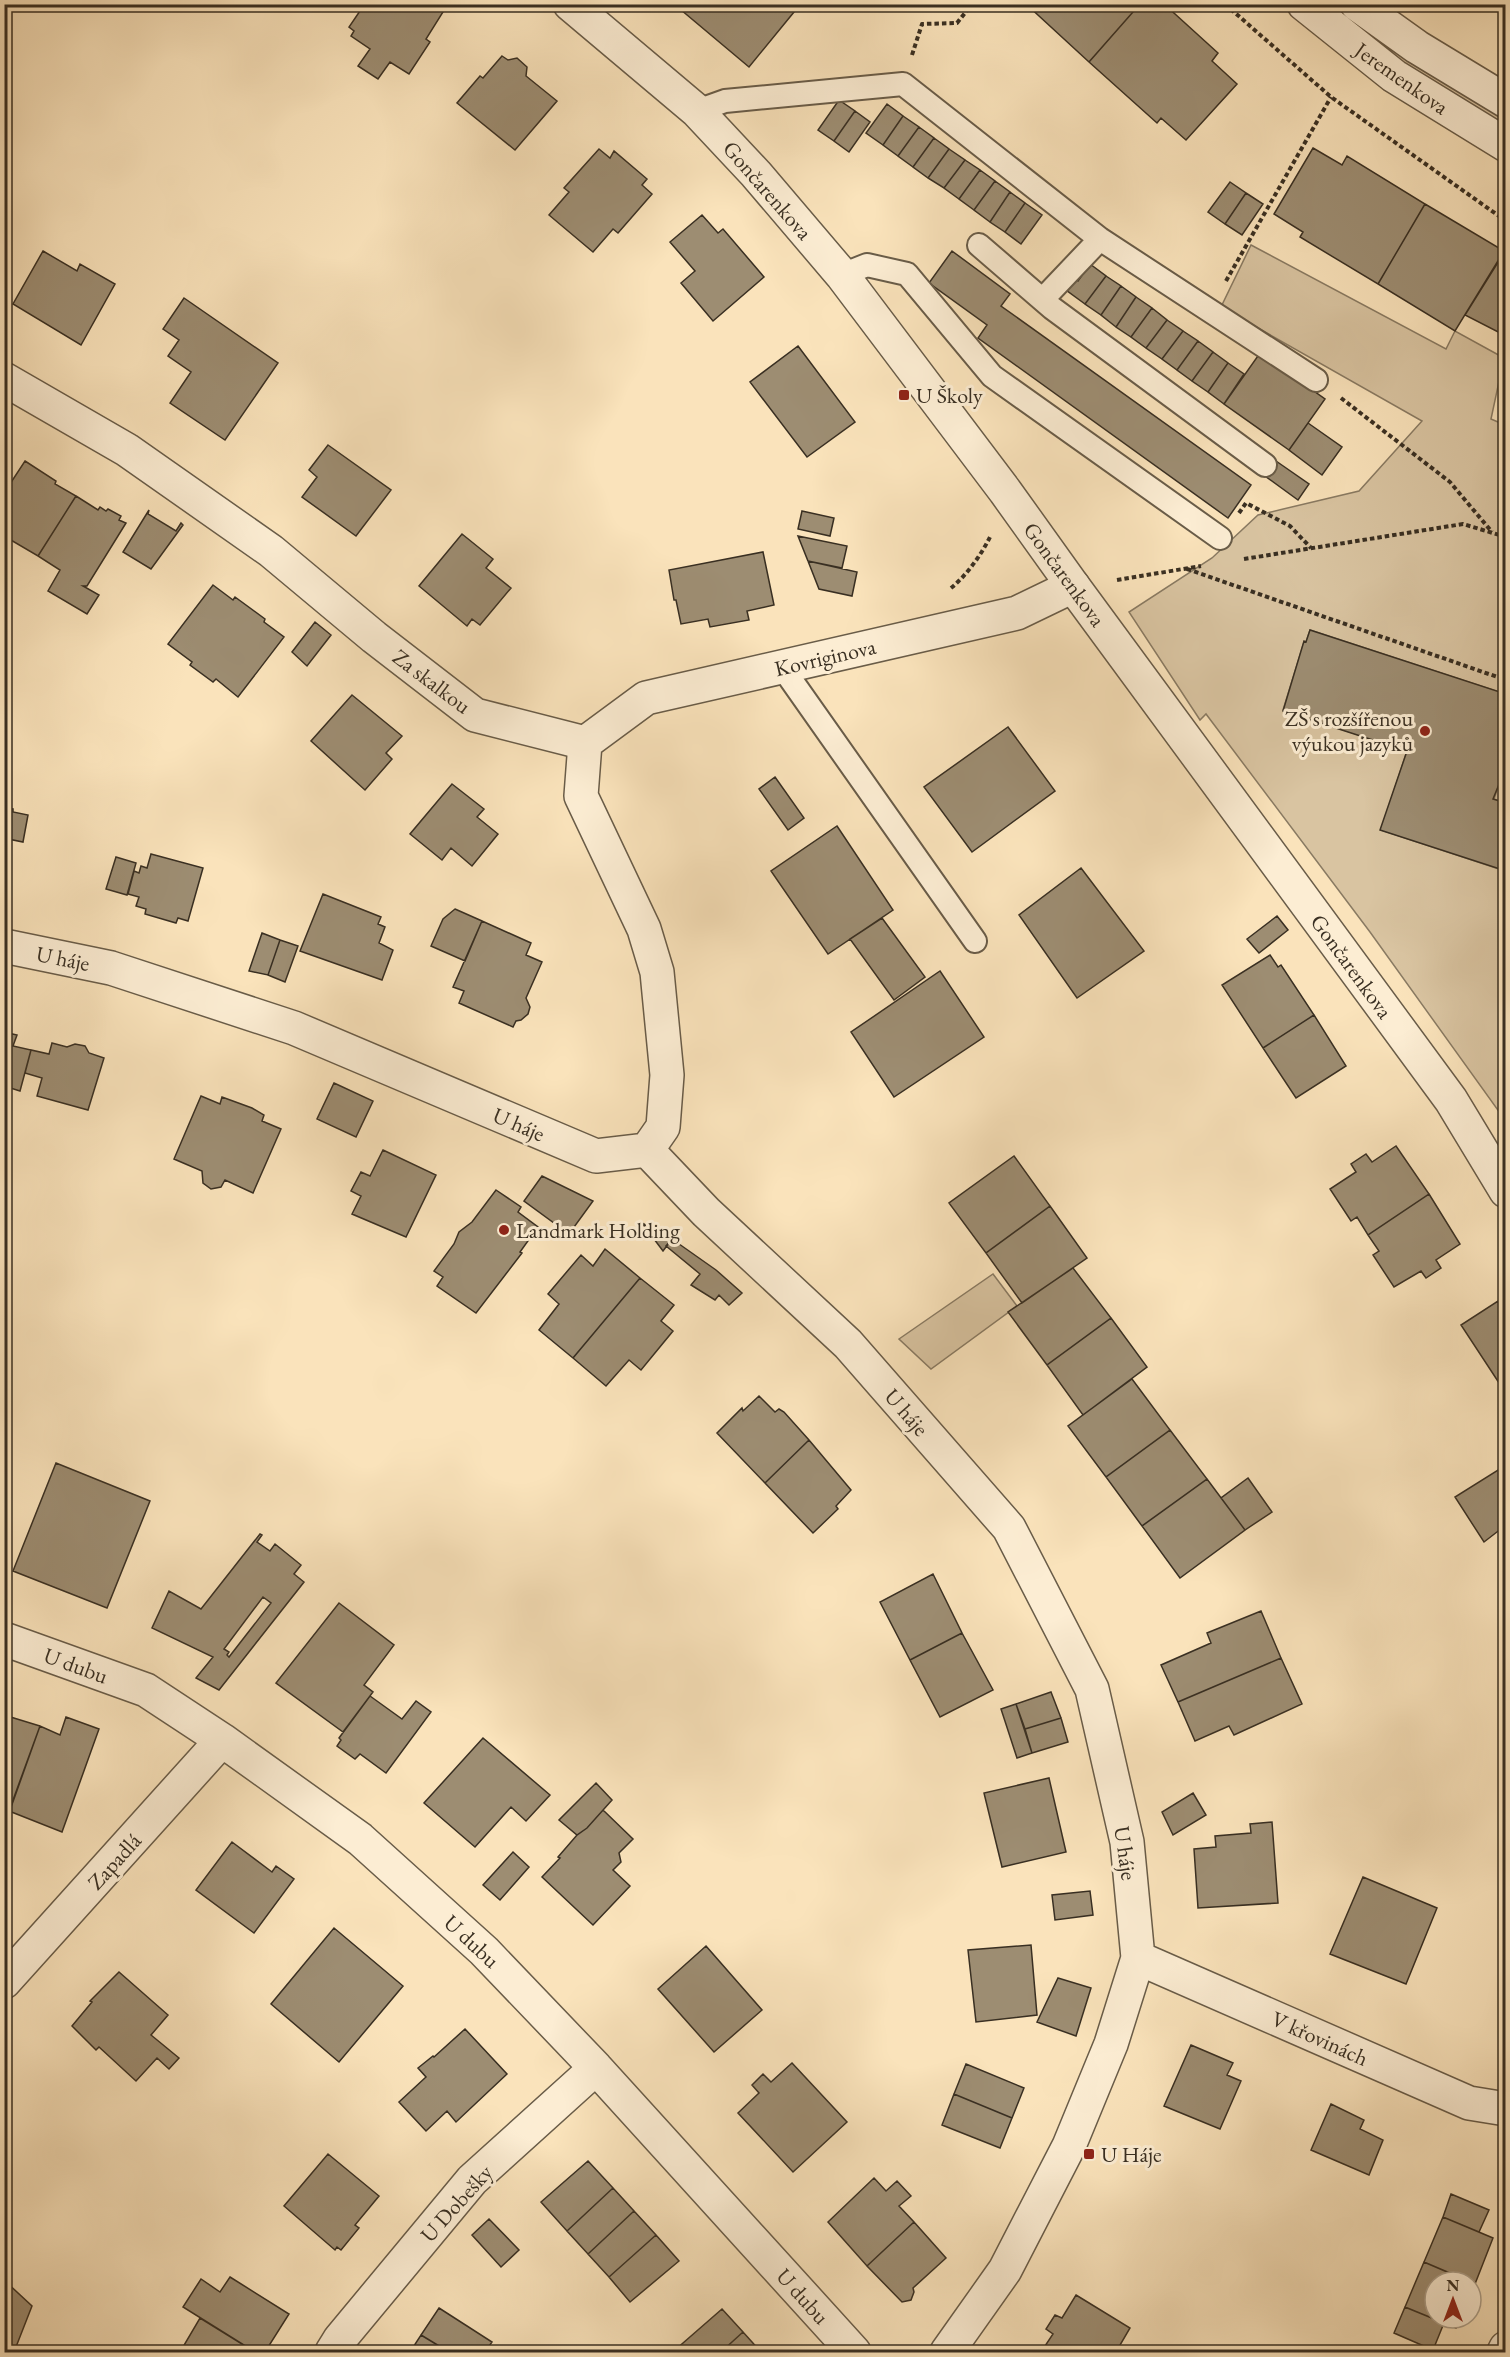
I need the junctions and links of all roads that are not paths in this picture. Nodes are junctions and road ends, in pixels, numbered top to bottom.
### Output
1 (570, 4) edge
2 (1304, 4) edge
3 (1357, 4) edge
4 (1506, 101) edge
5 (697, 111) junction
6 (1506, 145) edge
7 (1100, 239) junction
8 (979, 244) dead end
9 (842, 275) junction
10 (1043, 299) junction
11 (4, 379) edge
12 (1316, 380) road end
13 (1265, 465) dead end
14 (1220, 538) road end
15 (1073, 586) junction
16 (782, 667) junction
17 (585, 743) junction
18 (975, 941) dead end
19 (4, 946) edge
20 (646, 1150) junction
21 (1506, 1191) edge
22 (4, 1639) edge
23 (222, 1740) junction
24 (1138, 1959) junction
25 (4, 1982) edge
26 (596, 2068) junction
27 (1506, 2109) edge
28 (1506, 2348) edge
29 (332, 2352) edge
30 (855, 2352) edge
31 (947, 2352) edge
32 (1503, 2352) edge

1 - 5 street, Gončarenkova
2 - 6 street, Jeremenkova
3 - 4 street, Jeremenkova
5 - 7 lane
5 - 9 street, Gončarenkova
7 - 10 lane
7 - 12 lane
8 - 10 lane
9 - 14 lane
9 - 15 street, Gončarenkova
10 - 13 lane
11 - 17 street, Za skalkou
15 - 16 street, Kovriginova
15 - 21 street, Gončarenkova
16 - 17 street, Kovriginova
16 - 18 lane
17 - 20 street
19 - 20 street, U háje
20 - 24 street, U háje
22 - 23 street, U dubu
23 - 25 street, Zapadlá
23 - 26 street, U dubu
24 - 27 street, V křovinách
24 - 31 street, U háje
26 - 29 street, U Dobešky
26 - 30 street, U dubu
28 - 32 street

